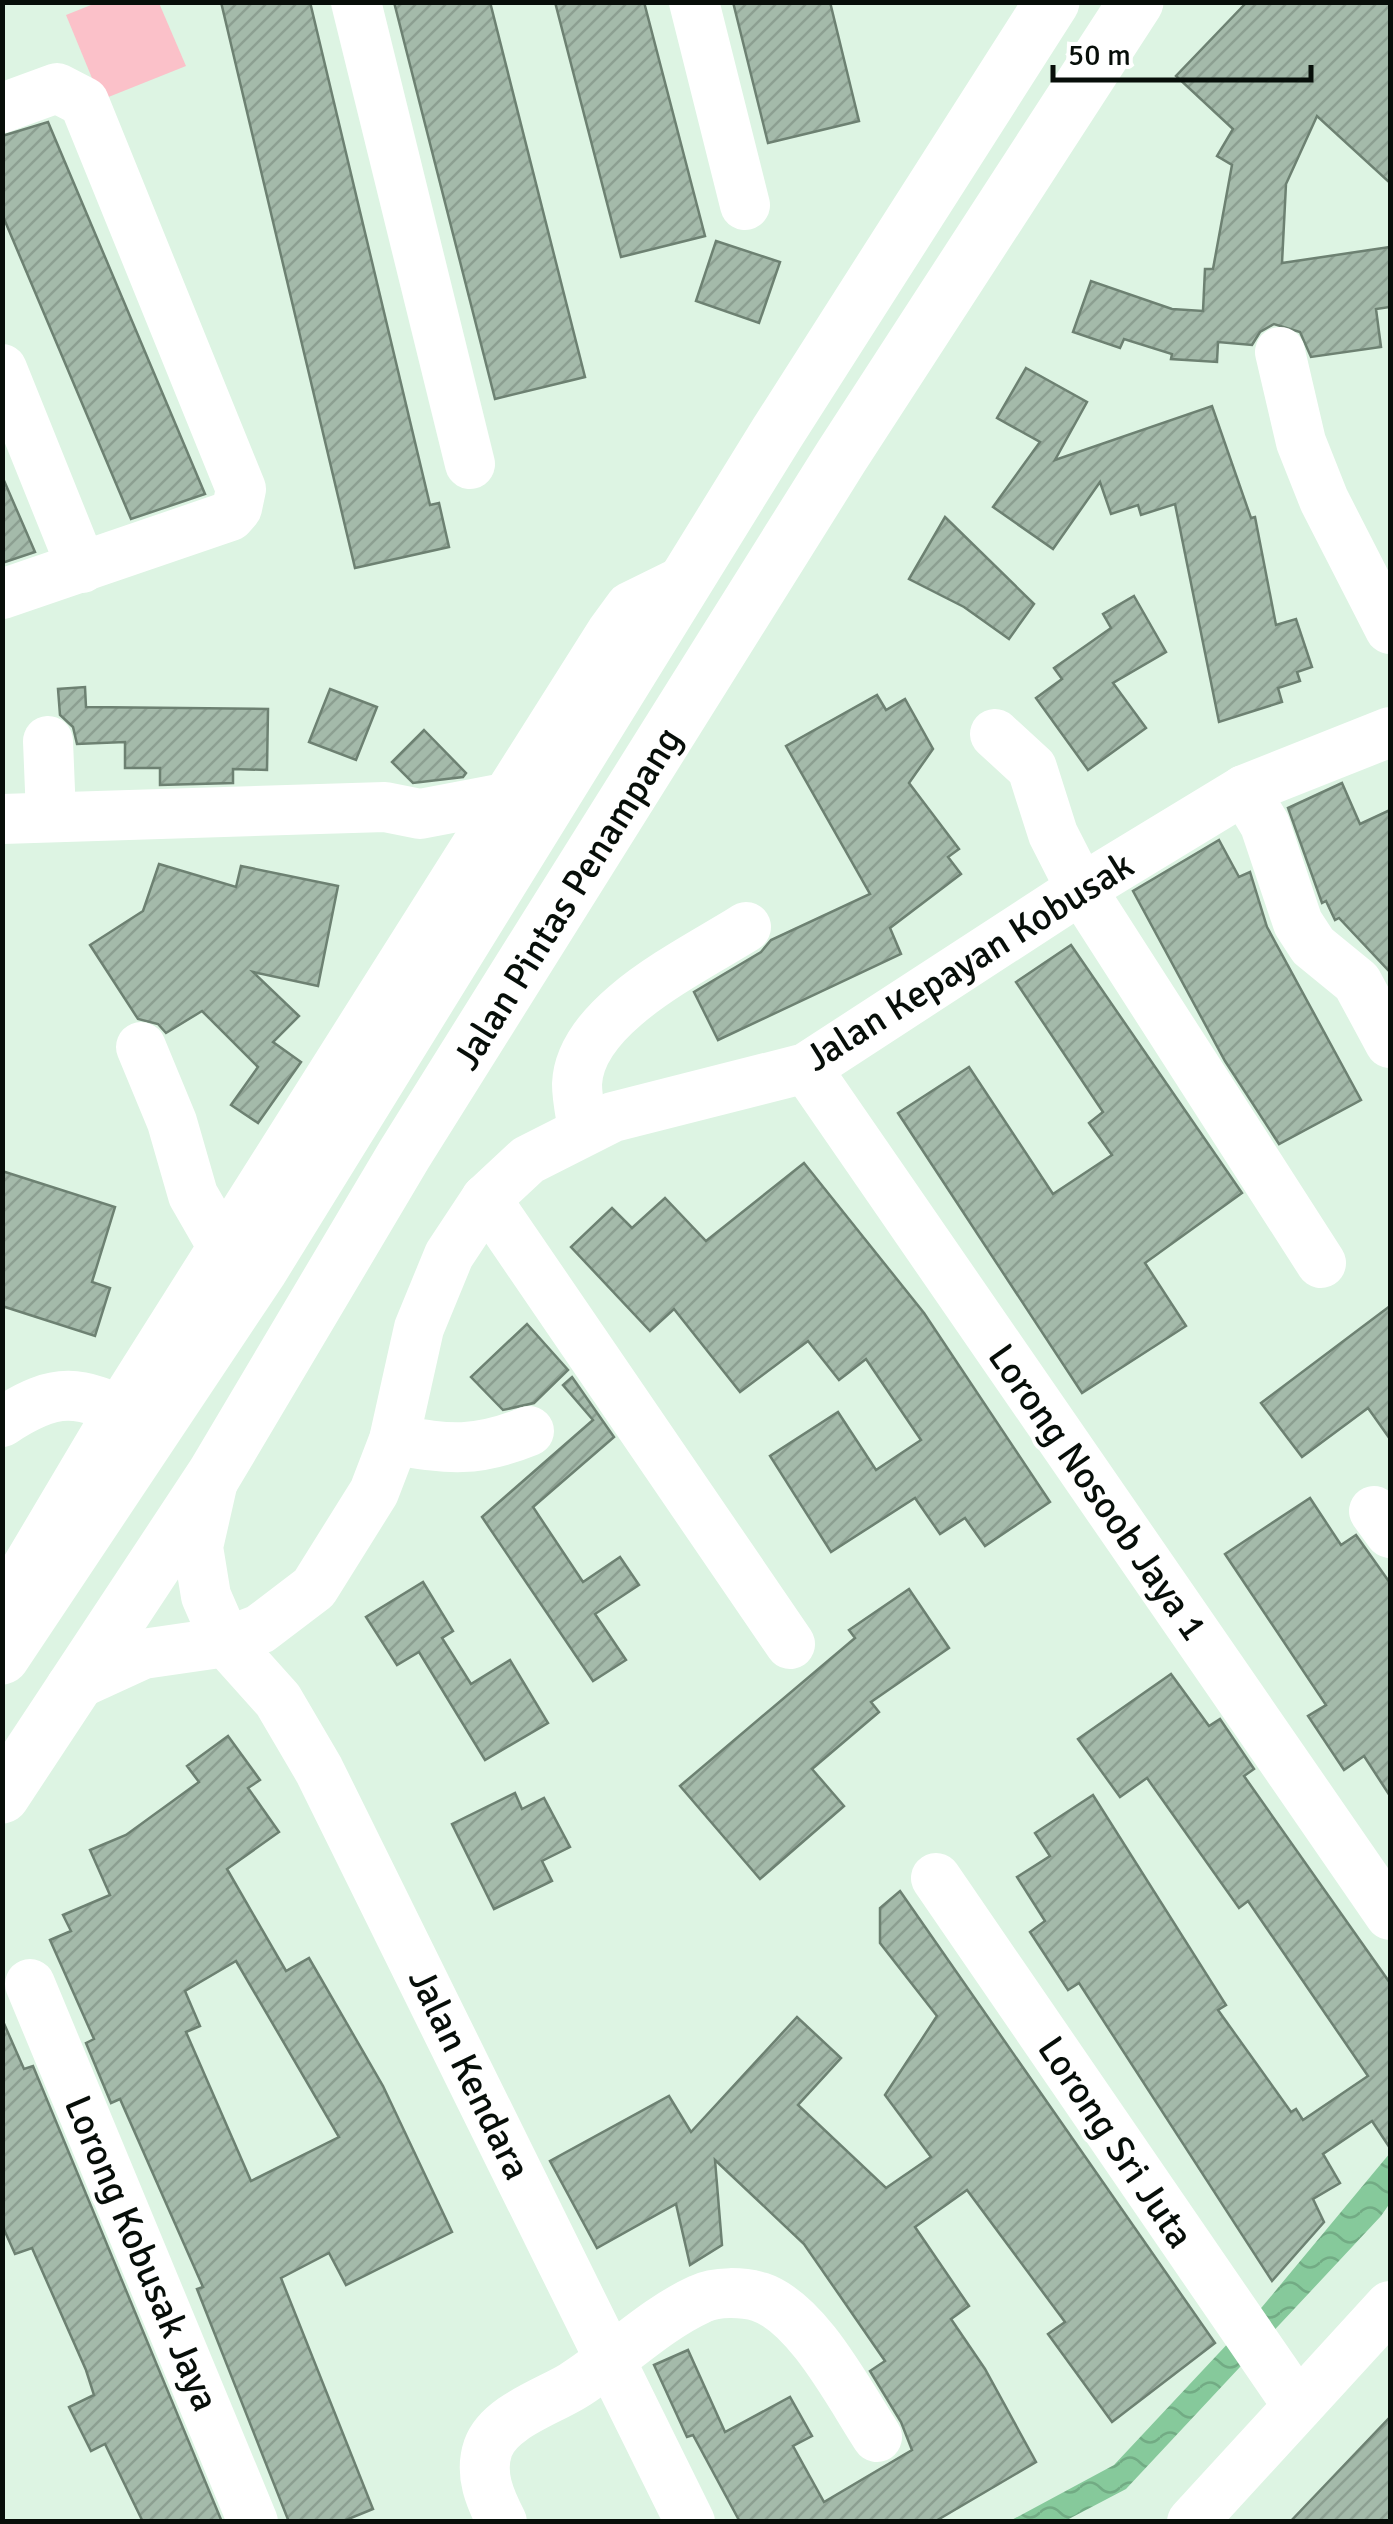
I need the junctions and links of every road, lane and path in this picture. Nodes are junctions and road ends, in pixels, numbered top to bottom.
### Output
1 (356, 2) edge
2 (694, 2) edge
3 (1052, 2) edge
4 (1130, 12) edge
5 (1010, 66) junction
6 (2, 108) edge
7 (746, 205) dead end
8 (1280, 352) dead end
9 (2, 369) edge
10 (470, 464) dead end
11 (82, 568) junction
12 (688, 579) junction
13 (2, 594) edge
14 (1390, 629) edge
15 (676, 726) junction
16 (1390, 732) edge
17 (995, 734) dead end
18 (48, 741) dead end
19 (560, 786) junction
20 (1244, 790) junction
21 (506, 797) junction
22 (420, 814) junction
23 (51, 815) junction
24 (2, 819) edge
25 (484, 873) junction
26 (1080, 889) junction
27 (746, 927) dead end
28 (1390, 1043) edge
29 (142, 1048) dead end
30 (806, 1068) junction
31 (583, 1130) junction
32 (486, 1199) junction
33 (242, 1256) junction
34 (1321, 1263) dead end
35 (138, 1418) junction
36 (2, 1422) edge
37 (529, 1431) dead end
38 (394, 1440) junction
39 (214, 1475) junction
40 (5, 1638) edge
41 (226, 1642) junction
42 (790, 1644) dead end
43 (71, 1686) junction
44 (2, 1796) edge
45 (936, 1878) dead end
46 (1390, 1915) edge
47 (30, 1984) dead end
48 (1390, 2306) edge
49 (609, 2362) junction
50 (1298, 2406) junction
51 (877, 2437) dead end
52 (678, 2518) edge
53 (254, 2522) edge
54 (502, 2522) edge
55 (1192, 2522) edge

1 - 10 street
2 - 7 street
3 - 5 main road, Jalan Pintas Penampang
4 - 5 main road
4 - 15 main road, Jalan Pintas Penampang
5 - 12 main road, Jalan Pintas Penampang
6 - 11 street
8 - 14 street
9 - 11 street
11 - 13 street
12 - 19 main road, Jalan Pintas Penampang
12 - 21 street
15 - 25 main road
15 - 39 main road, Jalan Pintas Penampang
16 - 20 street, Jalan Kepayan Kobusak
17 - 26 street
18 - 23 street
19 - 21 street
19 - 25 main road, Jalan Pintas Penampang
20 - 26 street, Jalan Kepayan Kobusak
20 - 28 street
21 - 22 street
21 - 25 street
22 - 23 street
22 - 25 street
23 - 24 street
25 - 33 main road, Jalan Pintas Penampang
26 - 30 street, Jalan Kepayan Kobusak
26 - 34 street
27 - 31 street
29 - 33 street
30 - 31 street, Jalan Kepayan Kobusak
30 - 46 street, Lorong Nosoob Jaya 1
31 - 32 street, Jalan Kepayan Kobusak
32 - 38 street, Jalan Kepayan Kobusak
32 - 42 street
33 - 35 main road, Jalan Pintas Penampang
35 - 36 street
35 - 40 main road, Jalan Pintas Penampang
37 - 38 street
38 - 41 street, Jalan Kepayan Kobusak
39 - 41 street
39 - 43 main road, Jalan Pintas Penampang
41 - 43 street, Jalan Kepayan Kobusak
41 - 49 street, Jalan Kendara
43 - 44 main road, Jalan Pintas Penampang
45 - 50 street, Lorong Sri Juta
47 - 53 street, Lorong Kobusak Jaya
48 - 50 street
49 - 51 street
49 - 52 street, Jalan Kendara
49 - 54 street
50 - 55 street

